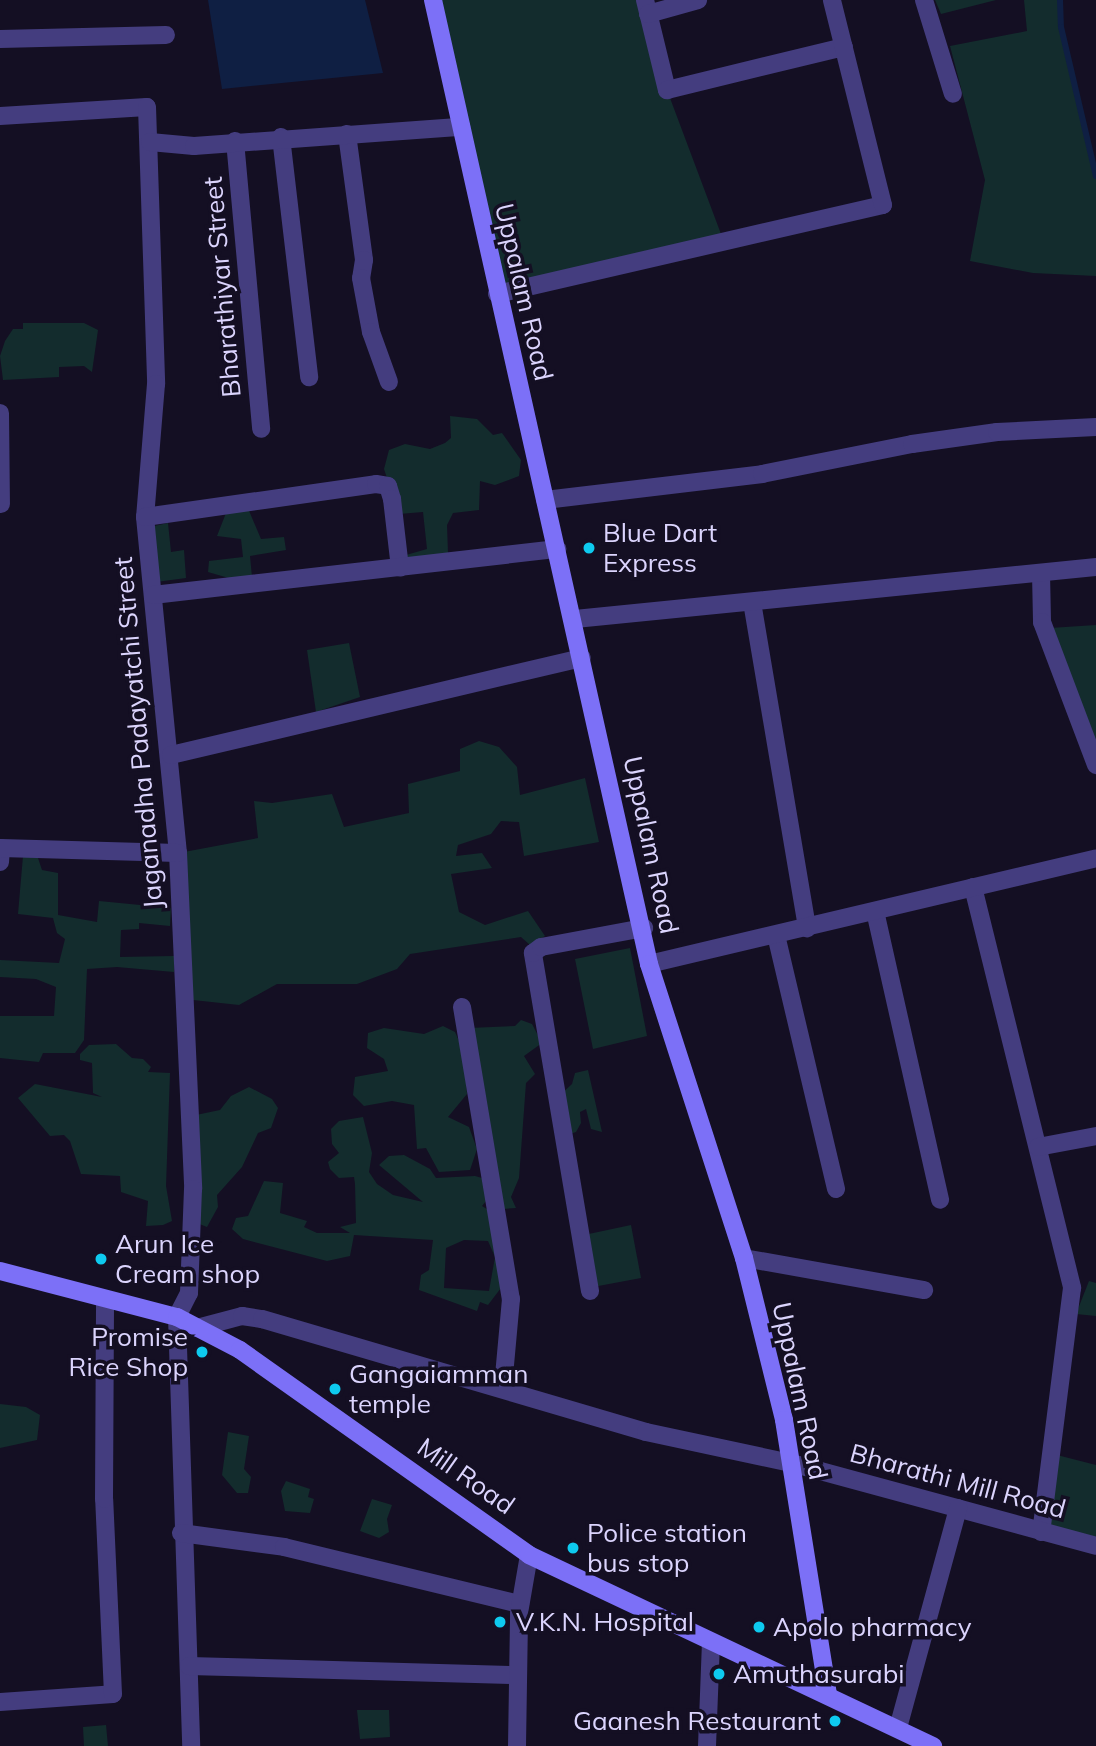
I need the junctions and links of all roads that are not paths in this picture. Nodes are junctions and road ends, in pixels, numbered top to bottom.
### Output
1 (433, 0) edge
2 (698, 0) edge
3 (832, 0) edge
4 (924, 0) edge
5 (646, 7) edge
6 (166, 35) dead end
7 (0, 39) edge
8 (844, 47) junction
9 (953, 94) dead end
10 (0, 116) edge
11 (461, 127) junction
12 (347, 134) junction
13 (281, 137) junction
14 (235, 141) junction
15 (150, 142) junction
16 (497, 294) junction
17 (309, 377) dead end
18 (388, 382) dead end
19 (0, 413) edge
20 (1096, 427) edge
21 (261, 429) dead end
22 (545, 500) junction
23 (1, 504) edge
24 (145, 517) junction
25 (557, 550) junction
26 (1096, 567) edge
27 (400, 568) junction
28 (1041, 573) junction
29 (153, 595) junction
30 (752, 602) junction
31 (575, 619) junction
32 (582, 659) junction
33 (171, 755) junction
34 (1096, 765) edge
35 (178, 853) junction
36 (1, 855) edge
37 (1096, 858) edge
38 (973, 887) junction
39 (875, 911) junction
40 (644, 928) junction
41 (807, 928) junction
42 (776, 935) junction
43 (649, 964) junction
44 (462, 1007) dead end
45 (1096, 1136) edge
46 (1038, 1147) junction
47 (836, 1189) dead end
48 (940, 1200) dead end
49 (744, 1258) junction
50 (0, 1271) edge
51 (924, 1290) dead end
52 (590, 1291) dead end
53 (105, 1302) junction
54 (177, 1317) junction
55 (197, 1328) junction
56 (503, 1387) junction
57 (791, 1463) junction
58 (958, 1508) junction
59 (1041, 1532) junction
60 (181, 1533) junction
61 (1096, 1546) edge
62 (529, 1555) junction
63 (520, 1604) junction
64 (711, 1642) junction
65 (189, 1666) junction
66 (517, 1675) junction
67 (828, 1696) junction
68 (0, 1702) edge
69 (898, 1728) junction
70 (191, 1746) edge
71 (517, 1746) edge
72 (707, 1746) edge
73 (933, 1746) edge

1 - 11 main road, Uppalam Road
2 - 5 street
3 - 8 street
4 - 9 street
5 - 8 street
6 - 7 street
8 - 16 street
10 - 15 street, Jaganadha Padayatchi Street
11 - 12 street
11 - 16 main road, Uppalam Road
12 - 13 street
12 - 18 street
13 - 14 street
13 - 17 street
14 - 15 street
14 - 21 street, Bharathiyar Street
15 - 24 street, Jaganadha Padayatchi Street
16 - 22 main road, Uppalam Road
19 - 23 street
20 - 22 street
22 - 25 main road, Uppalam Road
24 - 27 street
24 - 29 street, Jaganadha Padayatchi Street
25 - 27 street
25 - 31 main road, Uppalam Road
26 - 28 street
27 - 29 street
28 - 30 street
28 - 34 street
29 - 33 street, Jaganadha Padayatchi Street
30 - 31 street
30 - 41 street
31 - 32 main road, Uppalam Road
32 - 33 street
32 - 40 main road, Uppalam Road
33 - 35 street, Jaganadha Padayatchi Street
35 - 36 street
35 - 54 street, Jaganadha Padayatchi Street
37 - 38 street
38 - 39 street
38 - 46 street
39 - 41 street
39 - 48 street
40 - 43 main road, Uppalam Road
40 - 52 street
41 - 42 street
42 - 43 street
42 - 47 street
43 - 49 main road, Uppalam Road
44 - 56 street
45 - 46 street
46 - 59 street
49 - 51 street
49 - 57 main road, Uppalam Road
50 - 53 main road, Mill Road
53 - 54 main road, Mill Road
53 - 68 street
54 - 55 main road, Mill Road
54 - 60 street
55 - 56 street, Bharathi Mill Road
55 - 62 main road, Mill Road
56 - 57 street, Bharathi Mill Road
57 - 58 street, Bharathi Mill Road
57 - 67 main road, Uppalam Road
58 - 59 street, Bharathi Mill Road
58 - 69 street
59 - 61 street, Bharathi Mill Road
60 - 63 street
60 - 65 street
62 - 63 street
62 - 64 main road, Mill Road
63 - 66 street
64 - 67 main road, Mill Road
64 - 72 street
65 - 66 street
65 - 70 street
66 - 71 street
67 - 69 main road, Mill Road
69 - 73 main road, Mill Road

